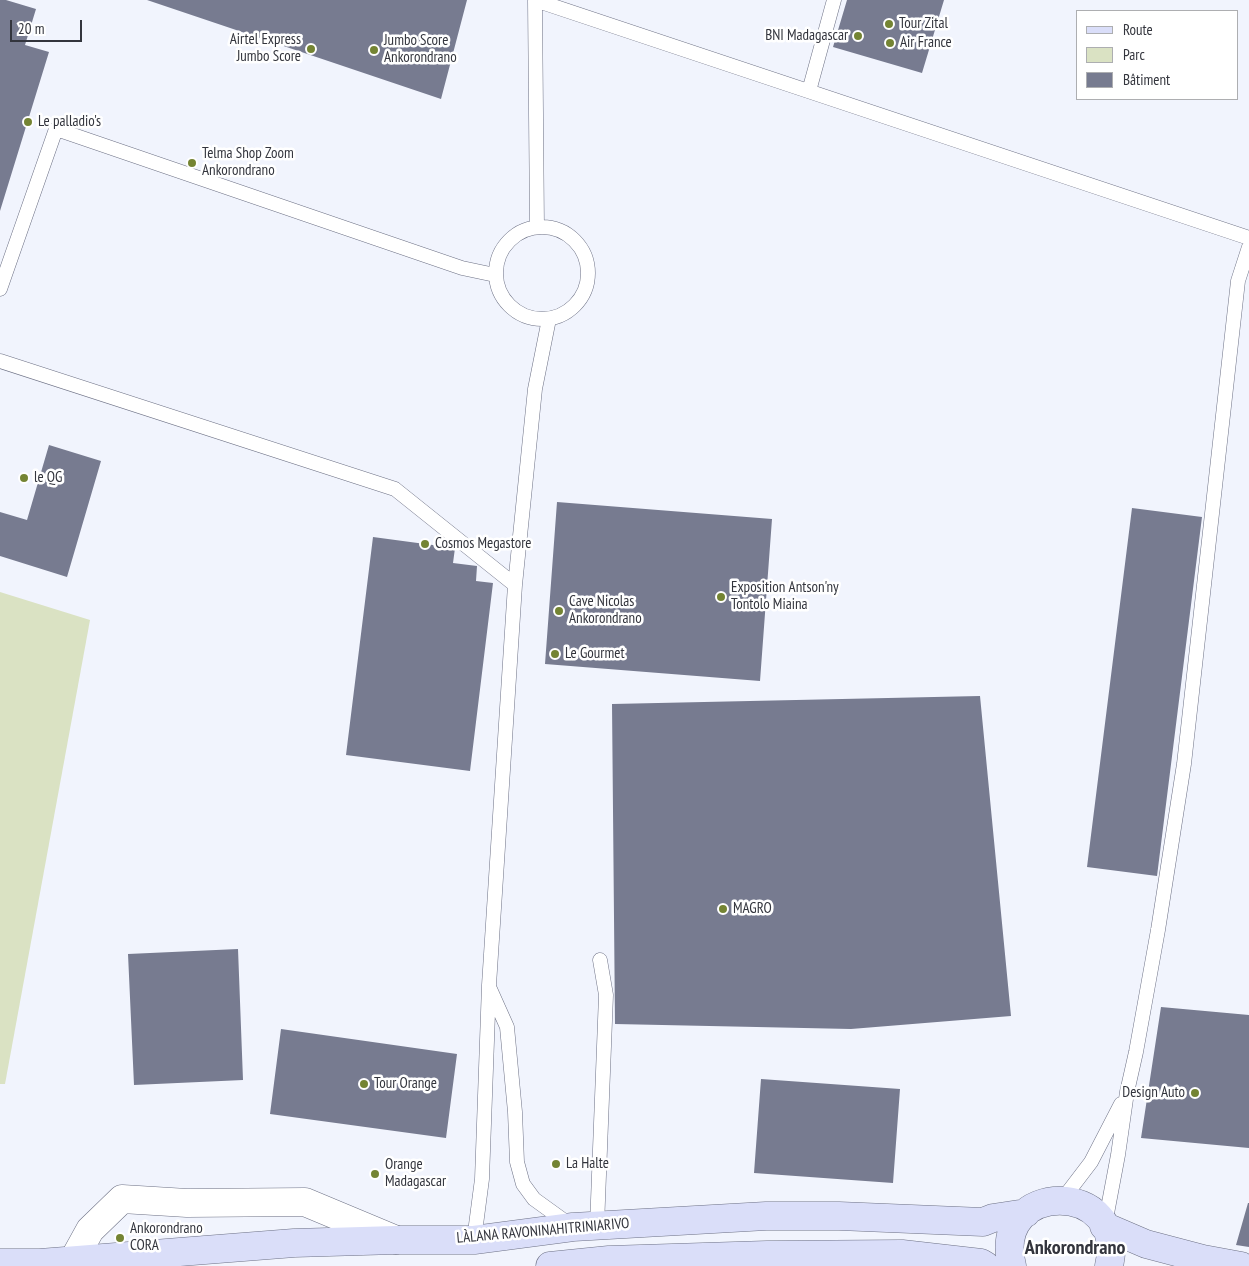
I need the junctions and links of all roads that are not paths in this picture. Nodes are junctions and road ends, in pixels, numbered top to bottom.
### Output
1 (535, 0) edge
2 (834, 0) edge
3 (809, 91) junction
4 (537, 227) junction
5 (1249, 238) edge
6 (1249, 251) edge
7 (495, 275) junction
8 (0, 289) edge
9 (549, 319) junction
10 (0, 361) edge
11 (515, 585) junction
12 (600, 960) dead end
13 (489, 985) junction
14 (1127, 1092) junction
15 (1062, 1200) junction
16 (1026, 1212) junction
17 (1104, 1226) junction
18 (585, 1227) junction
19 (396, 1240) junction
20 (474, 1240) junction
21 (74, 1260) junction
22 (0, 1263) edge
23 (559, 1266) edge
24 (986, 1266) edge
25 (1012, 1266) edge
26 (1109, 1266) edge
27 (1241, 1266) edge

1 - 3 lane
1 - 4 lane
2 - 3 lane
3 - 5 lane
4 - 7 lane
4 - 9 lane
6 - 14 lane
7 - 8 lane
7 - 9 lane
9 - 11 lane
10 - 11 lane
11 - 13 lane
12 - 18 lane
13 - 18 lane
13 - 20 lane
14 - 15 lane
14 - 17 lane
15 - 16 main road, LÀLANA RAVONINAHITRINIARIVO
15 - 17 main road
16 - 18 main road, LÀLANA RAVONINAHITRINIARIVO
16 - 25 main road
17 - 26 main road
17 - 27 main road
18 - 20 main road, LÀLANA RAVONINAHITRINIARIVO
19 - 20 main road, LÀLANA RAVONINAHITRINIARIVO
19 - 21 main road, LÀLANA RAVONINAHITRINIARIVO
19 - 21 street
21 - 22 main road, LÀLANA RAVONINAHITRINIARIVO
23 - 24 main road

